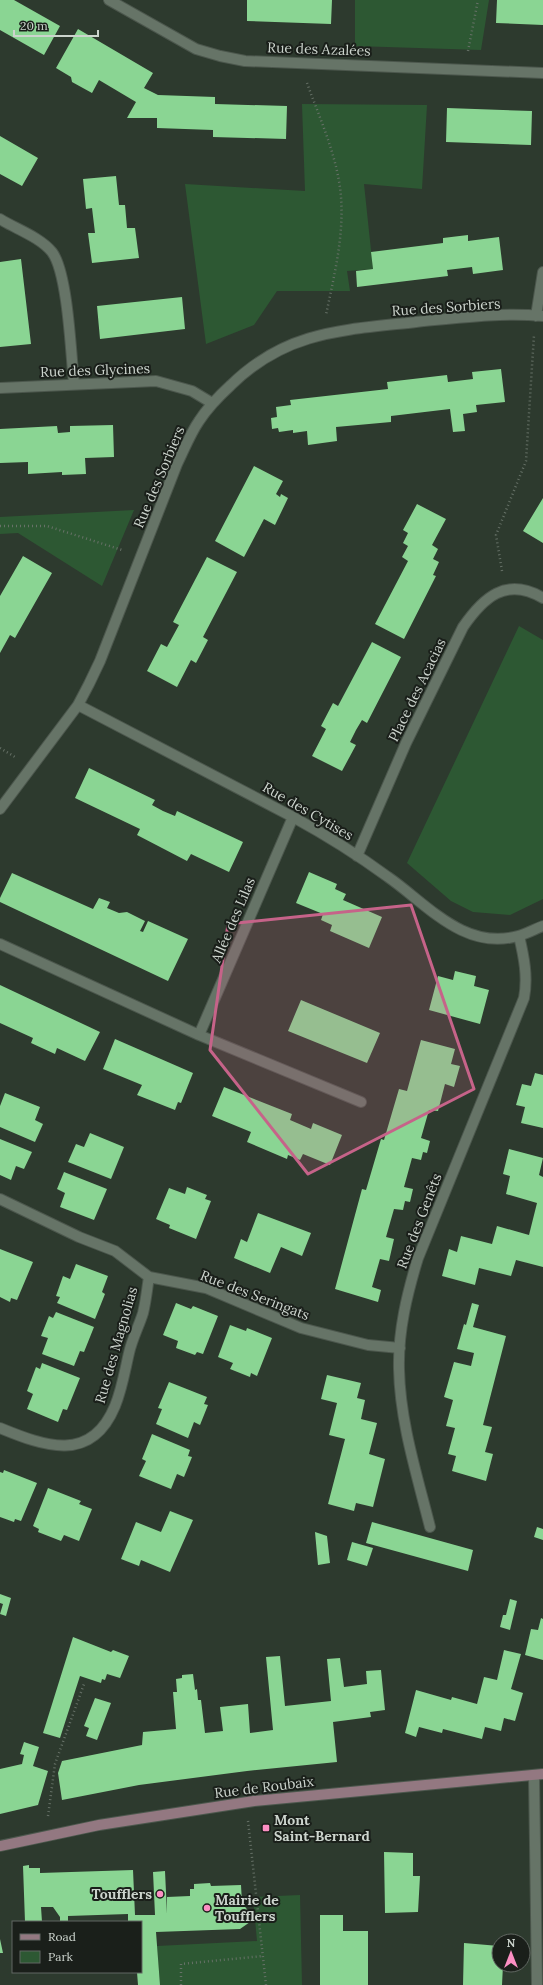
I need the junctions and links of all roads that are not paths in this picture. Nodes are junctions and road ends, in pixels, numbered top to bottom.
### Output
1 (109, 0) edge
2 (543, 72) edge
3 (0, 219) edge
4 (543, 272) edge
5 (539, 316) edge
6 (74, 384) junction
7 (0, 388) edge
8 (212, 403) junction
9 (543, 598) edge
10 (78, 705) junction
11 (0, 810) edge
12 (293, 817) junction
13 (357, 856) junction
14 (543, 926) edge
15 (519, 936) junction
16 (0, 944) edge
17 (199, 1035) junction
18 (361, 1102) dead end
19 (0, 1199) edge
20 (149, 1277) junction
21 (400, 1348) junction
22 (0, 1428) edge
23 (430, 1527) dead end
24 (539, 1774) edge
25 (0, 1846) edge
26 (537, 1985) edge

1 - 2 street, Rue des Azalées
3 - 6 street
4 - 5 street
5 - 8 street, Rue des Sorbiers
6 - 7 street, Rue des Glycines
6 - 8 street, Rue des Glycines
8 - 10 street, Rue des Sorbiers
9 - 13 street, Place des Acacias
10 - 11 street, Rue des Sorbiers
10 - 12 street, Rue des Cytises
12 - 13 street, Rue des Cytises
12 - 17 street, Allée des Lilas
13 - 15 street, Rue des Cytises
14 - 15 street, Rue des Cytises
15 - 21 street, Rue des Genêts
16 - 17 street
17 - 18 street
19 - 20 street, Rue des Seringats
20 - 21 street, Rue des Seringats
20 - 22 street, Rue des Magnolias
21 - 23 street, Rue des Genêts
24 - 25 main road, Rue de Roubaix
24 - 26 street, Rue de Roubaix

